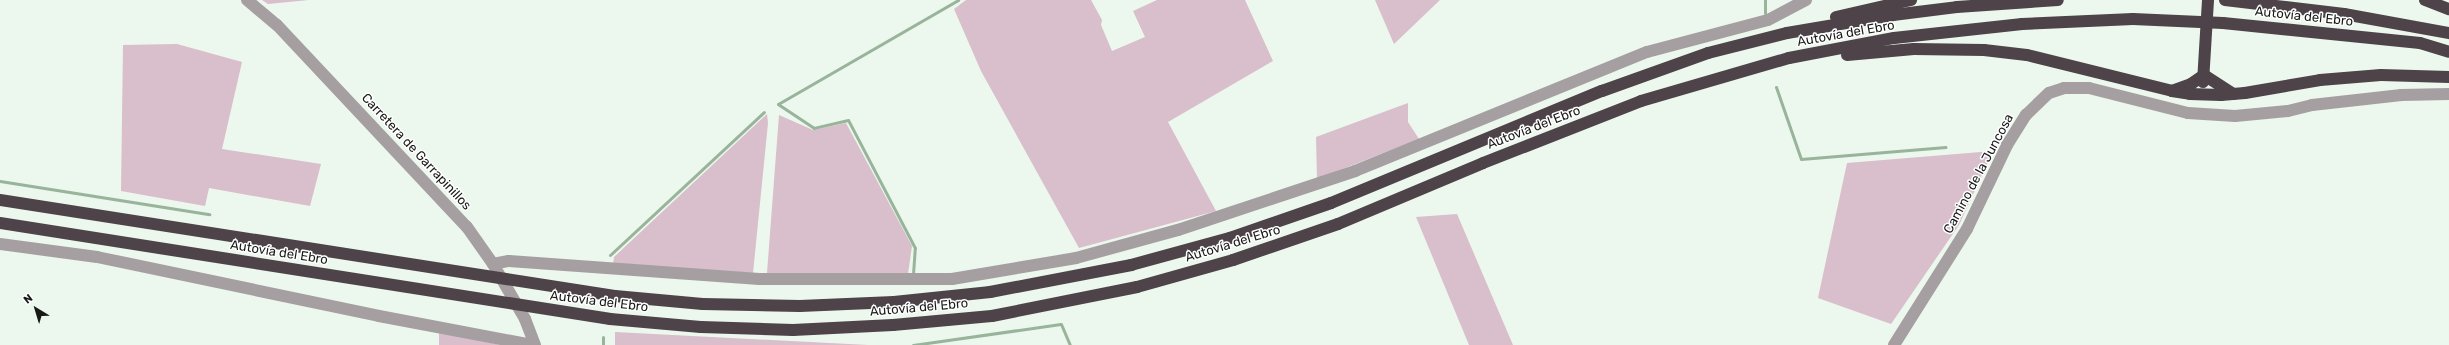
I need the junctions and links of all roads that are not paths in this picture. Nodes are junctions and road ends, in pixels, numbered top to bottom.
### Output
1 (247, 0) edge
2 (1806, 0) edge
3 (1911, 0) edge
4 (2058, 0) edge
5 (2208, 0) edge
6 (2225, 0) edge
7 (2425, 0) edge
8 (2449, 9) edge
9 (1787, 33) junction
10 (2449, 33) edge
11 (2449, 52) edge
12 (1768, 64) junction
13 (2204, 75) junction
14 (2449, 77) edge
15 (2172, 90) junction
16 (2234, 94) junction
17 (2449, 94) edge
18 (2203, 95) junction
19 (2202, 114) junction
20 (0, 200) edge
21 (0, 223) edge
22 (0, 244) edge
23 (493, 264) junction
24 (533, 345) edge
25 (1894, 345) edge

1 - 23 street, Carretera de Garrapinillos
2 - 23 street
3 - 9 highway
4 - 9 highway, Autovía del Ebro
5 - 13 highway
6 - 10 highway, Autovía del Ebro
7 - 8 highway
9 - 20 highway, Autovía del Ebro
11 - 12 highway, Autovía del Ebro
12 - 15 highway
12 - 21 highway, Autovía del Ebro
13 - 15 highway
13 - 16 highway
13 - 18 highway
14 - 16 highway
15 - 18 highway
16 - 18 highway
17 - 19 street, Camino de la Juncosa
18 - 19 street
19 - 25 street, Camino de la Juncosa
22 - 24 street
23 - 24 street, Carretera de Garrapinillos

